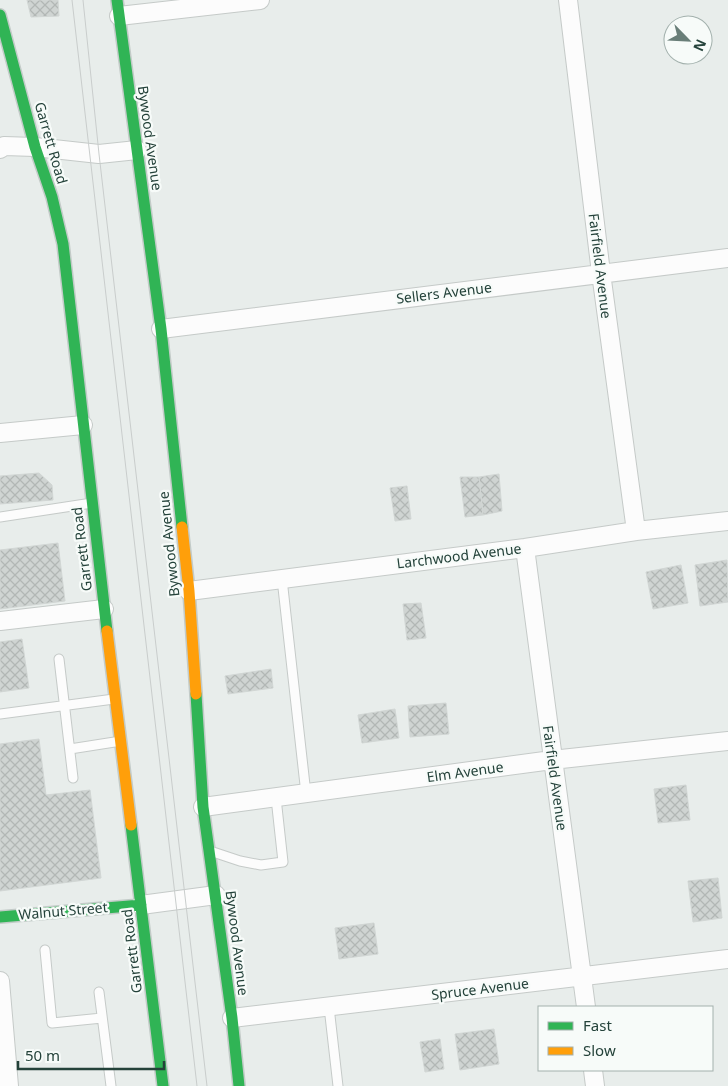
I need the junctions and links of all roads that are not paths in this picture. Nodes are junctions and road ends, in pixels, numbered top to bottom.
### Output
1 (260, 0) edge
2 (568, 0) edge
3 (118, 8) edge
4 (0, 15) edge
5 (35, 147) junction
6 (0, 149) edge
7 (137, 150) junction
8 (728, 258) edge
9 (601, 273) junction
10 (160, 329) junction
11 (83, 425) junction
12 (0, 433) edge
13 (92, 503) junction
14 (0, 517) edge
15 (728, 521) edge
16 (636, 531) junction
17 (526, 548) junction
18 (282, 579) junction
19 (189, 591) junction
20 (104, 609) junction
21 (0, 621) edge
22 (59, 659) dead end
23 (116, 699) junction
24 (65, 705) junction
25 (0, 714) edge
26 (121, 741) junction
27 (728, 741) edge
28 (70, 749) junction
29 (552, 760) junction
30 (73, 778) dead end
31 (306, 794) junction
32 (276, 798) junction
33 (203, 807) junction
34 (210, 851) junction
35 (216, 895) junction
36 (141, 905) junction
37 (0, 917) edge
38 (45, 950) dead end
39 (728, 959) edge
40 (583, 977) junction
41 (0, 981) edge
42 (99, 992) dead end
43 (586, 1006) edge
44 (329, 1007) junction
45 (1, 1010) edge
46 (102, 1018) junction
47 (232, 1018) junction
48 (594, 1071) edge
49 (8, 1086) edge
50 (111, 1086) edge
51 (163, 1086) edge
52 (239, 1086) edge
53 (338, 1086) edge
54 (595, 1086) edge

1 - 3 street
2 - 9 street, Fairfield Avenue
3 - 7 street, Bywood Avenue
4 - 5 street, Garrett Road
5 - 6 street
5 - 7 street
5 - 11 street, Garrett Road
7 - 10 street, Bywood Avenue
8 - 9 street, Sellers Avenue
9 - 10 street, Sellers Avenue
9 - 16 street, Fairfield Avenue
10 - 19 street, Bywood Avenue
11 - 12 street
11 - 13 street, Garrett Road
13 - 14 lane
13 - 20 street, Garrett Road
15 - 16 street, Larchwood Avenue
16 - 17 street, Larchwood Avenue
17 - 18 street, Larchwood Avenue
17 - 29 street, Fairfield Avenue
18 - 19 street, Larchwood Avenue
18 - 31 lane
19 - 33 street, Bywood Avenue
20 - 21 street
20 - 23 street, Garrett Road
22 - 24 lane
23 - 24 lane
23 - 26 street, Garrett Road
24 - 25 lane
24 - 28 lane
26 - 28 lane
26 - 36 street, Garrett Road
27 - 29 street, Elm Avenue
28 - 30 lane
29 - 31 street, Elm Avenue
29 - 40 street, Fairfield Avenue
31 - 32 street, Elm Avenue
32 - 33 street, Elm Avenue
32 - 34 lane
33 - 34 street, Bywood Avenue
34 - 35 street, Bywood Avenue
35 - 36 street, Walnut Street
35 - 47 street, Bywood Avenue
36 - 37 street, Walnut Street
36 - 51 street, Garrett Road
38 - 46 lane
39 - 40 street, Spruce Avenue
40 - 43 street, Fairfield Avenue
40 - 44 street, Spruce Avenue
41 - 45 street
42 - 46 lane
44 - 47 street, Spruce Avenue
44 - 53 lane
45 - 49 street
46 - 50 lane
47 - 52 street, Bywood Avenue
48 - 54 street

